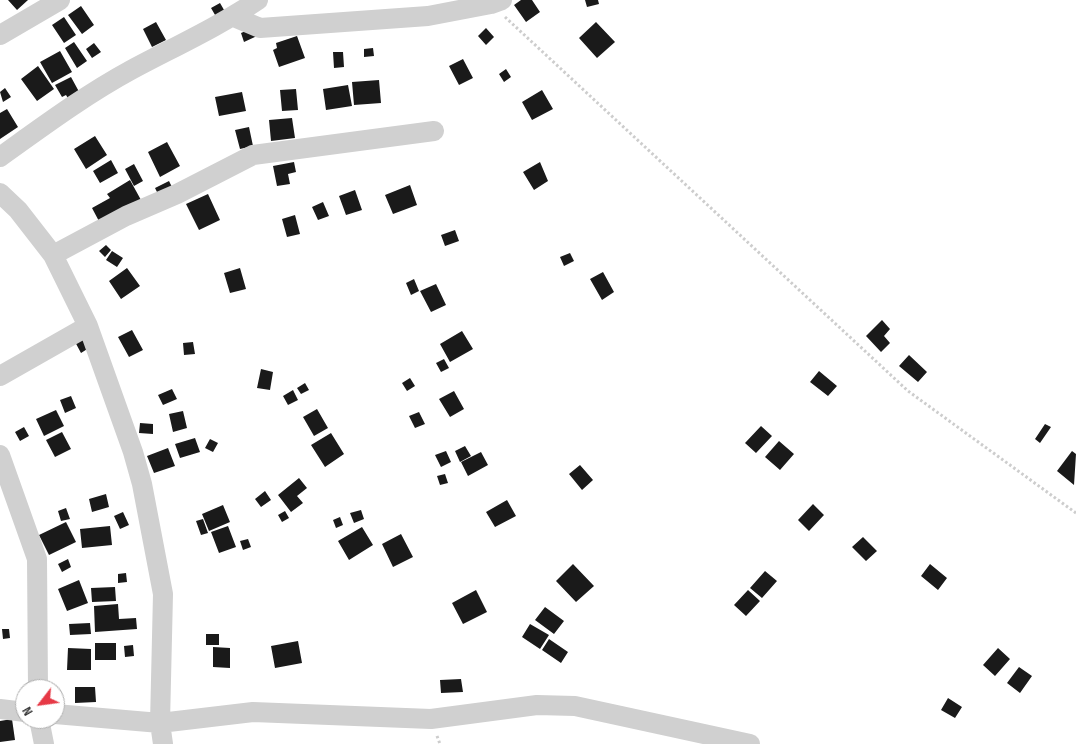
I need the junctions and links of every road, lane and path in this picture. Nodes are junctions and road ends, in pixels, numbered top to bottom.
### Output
1 (60, 0) edge
2 (258, 0) edge
3 (497, 2) edge
4 (234, 17) junction
5 (0, 35) edge
6 (434, 131) dead end
7 (0, 157) edge
8 (0, 193) edge
9 (53, 255) junction
10 (88, 326) junction
11 (0, 376) edge
12 (0, 455) edge
13 (1076, 513) edge
14 (38, 679) edge
15 (0, 709) edge
16 (15, 711) edge
17 (65, 715) edge
18 (160, 723) junction
19 (42, 729) edge
20 (44, 744) edge
21 (163, 744) edge
22 (750, 744) edge

1 - 5 street
2 - 4 street
3 - 4 street
3 - 13 path
4 - 7 street
6 - 9 street
8 - 9 street
9 - 10 street
10 - 11 street
10 - 18 street
12 - 14 street
15 - 16 street
17 - 18 street
18 - 21 street
18 - 22 street
19 - 20 street

